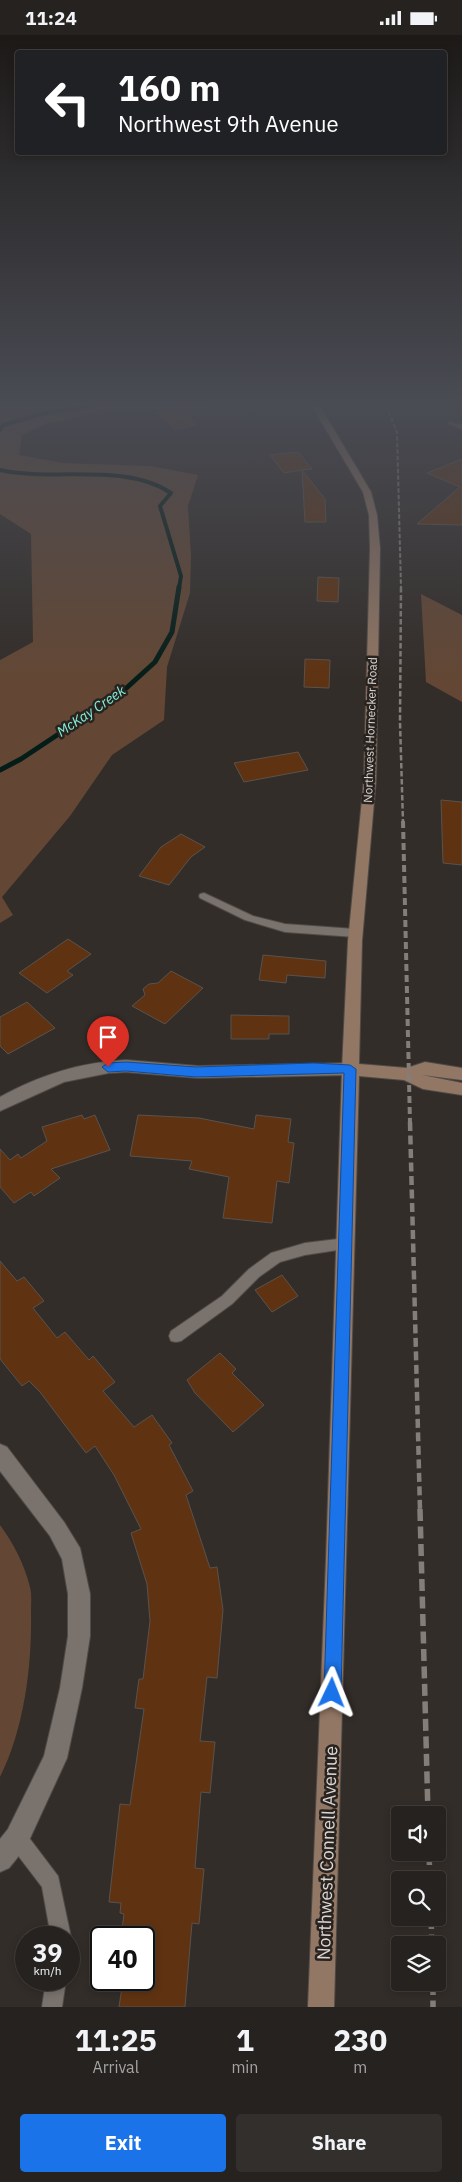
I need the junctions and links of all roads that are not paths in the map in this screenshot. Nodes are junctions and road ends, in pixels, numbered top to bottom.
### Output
1 (370, 498) edge
2 (204, 896) dead end
3 (355, 933) junction
4 (350, 1069) junction
5 (407, 1074) junction
6 (462, 1074) edge
7 (462, 1089) edge
8 (0, 1105) edge
9 (346, 1245) junction
10 (176, 1336) dead end
11 (0, 1455) edge
12 (17, 1838) junction
13 (0, 1859) edge
14 (59, 1926) edge
15 (54, 1991) edge
16 (52, 2007) edge
17 (321, 2007) edge

1 - 3 street, Northwest Hornecker Road
2 - 3 lane
3 - 4 street, Northwest Hornecker Road
4 - 5 street
4 - 8 street
4 - 9 street, Northwest Connell Avenue
5 - 6 street
5 - 7 street
9 - 10 lane
9 - 17 street, Northwest Connell Avenue
11 - 12 street
12 - 13 street
12 - 14 lane
15 - 16 lane

